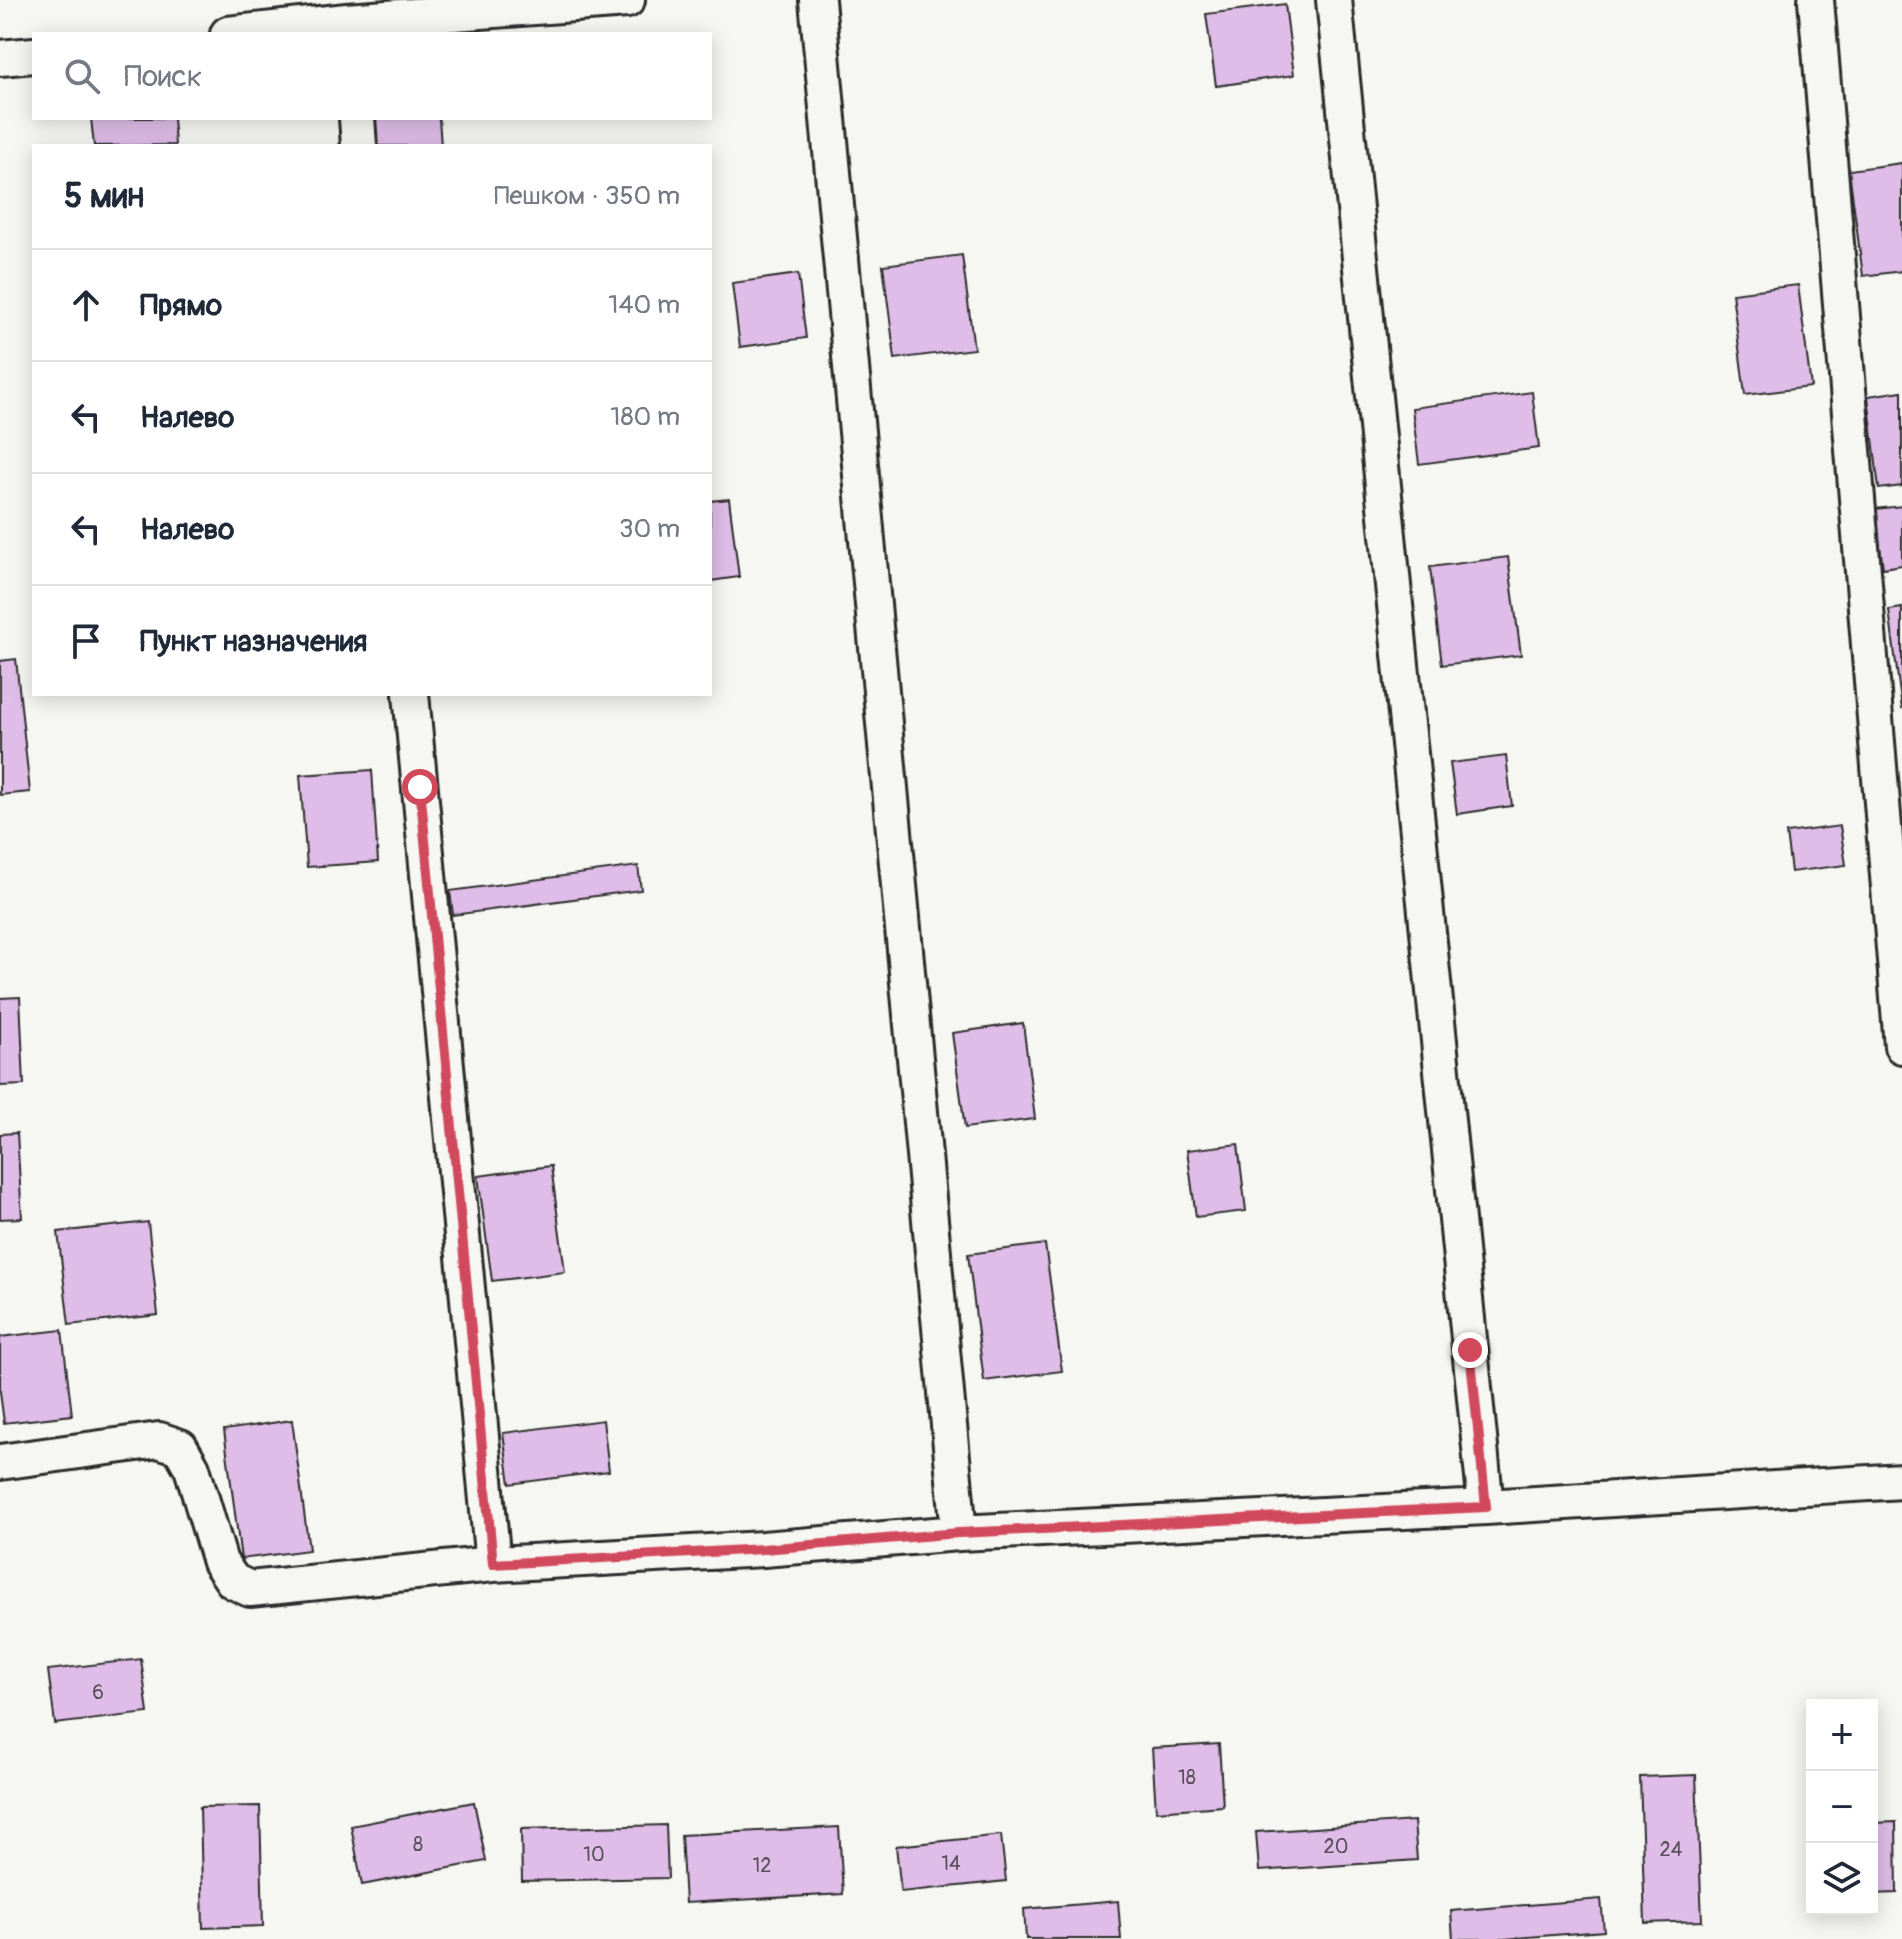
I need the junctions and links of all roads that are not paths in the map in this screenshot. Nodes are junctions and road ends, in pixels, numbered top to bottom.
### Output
1 (627, 0) edge
2 (817, 0) edge
3 (1334, 0) edge
4 (1816, 0) edge
5 (347, 18) edge
6 (243, 32) edge
7 (32, 55) edge
8 (0, 58) edge
9 (357, 120) edge
10 (359, 144) edge
11 (411, 696) edge
12 (1902, 1046) edge
13 (0, 1462) edge
14 (1902, 1481) edge
15 (1486, 1507) junction
16 (959, 1533) junction
17 (493, 1564) junction

1 - 5 street
2 - 16 street
3 - 15 street
4 - 12 street
5 - 6 street
7 - 8 street
9 - 10 street
11 - 17 street
13 - 17 street
14 - 15 street
15 - 16 street
16 - 17 street

